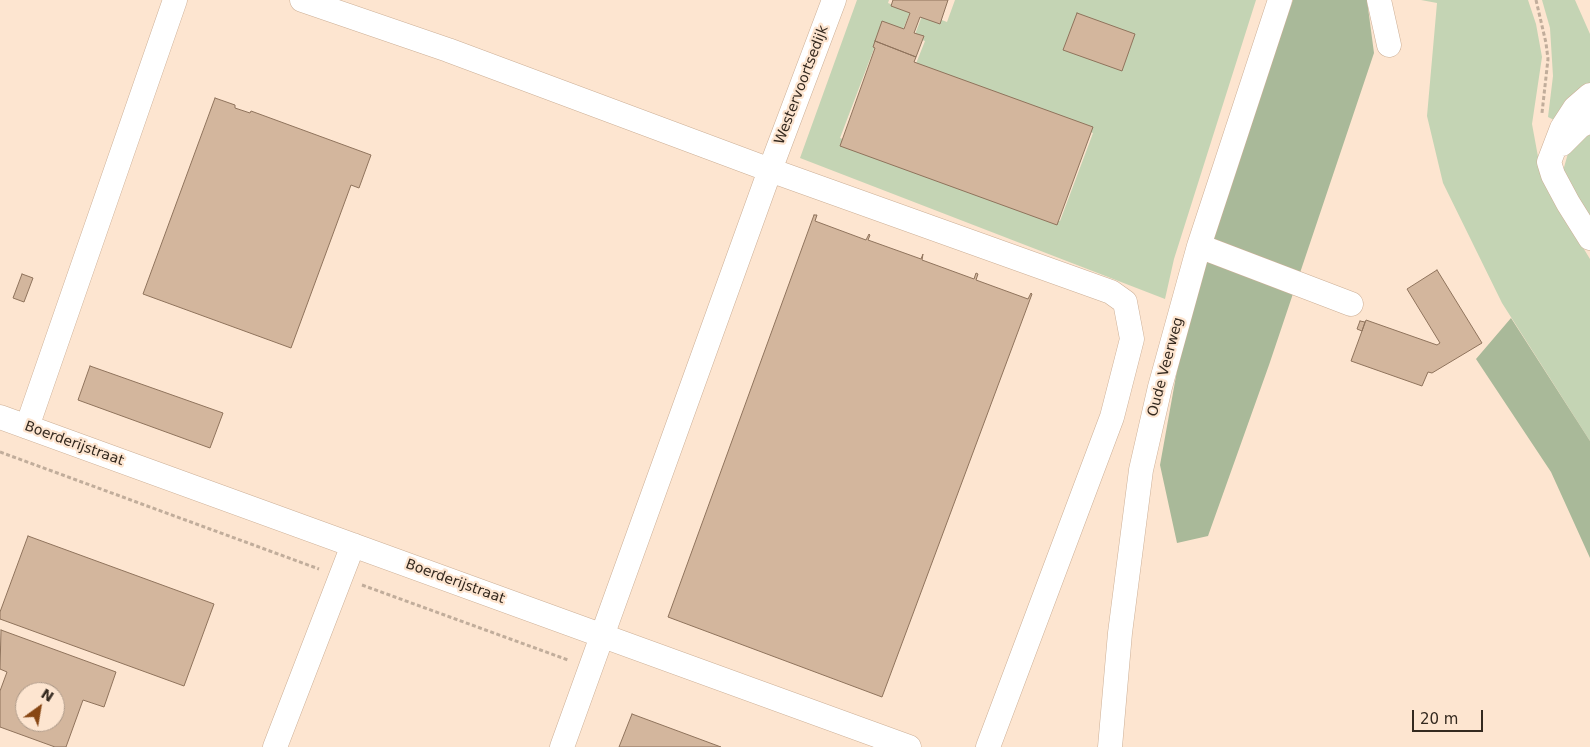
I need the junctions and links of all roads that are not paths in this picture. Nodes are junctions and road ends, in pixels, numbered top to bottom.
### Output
1 (175, 0) edge
2 (302, 0) edge
3 (834, 0) edge
4 (1280, 0) edge
5 (1379, 0) edge
6 (1389, 45) dead end
7 (1590, 95) edge
8 (1590, 121) edge
9 (1549, 162) junction
10 (770, 170) junction
11 (1590, 238) edge
12 (1199, 246) junction
13 (1351, 304) dead end
14 (0, 418) edge
15 (27, 427) junction
16 (352, 545) junction
17 (603, 635) junction
18 (882, 742) edge
19 (275, 747) edge
20 (562, 747) edge
21 (909, 747) edge
22 (988, 747) edge
23 (1110, 747) edge

1 - 15 street
2 - 10 street
3 - 10 street, Westervoortsedijk
4 - 12 street, Oude Veerweg
5 - 6 street
7 - 9 street
8 - 9 street
9 - 11 street
10 - 17 street, Westervoortsedijk
10 - 22 street
12 - 13 street
12 - 23 street, Oude Veerweg
14 - 15 street, Boerderijstraat
15 - 16 street, Boerderijstraat
16 - 17 street, Boerderijstraat
16 - 19 street
17 - 18 street, Boerderijstraat
17 - 20 street, Westervoortsedijk
18 - 21 street, Boerderijstraat

